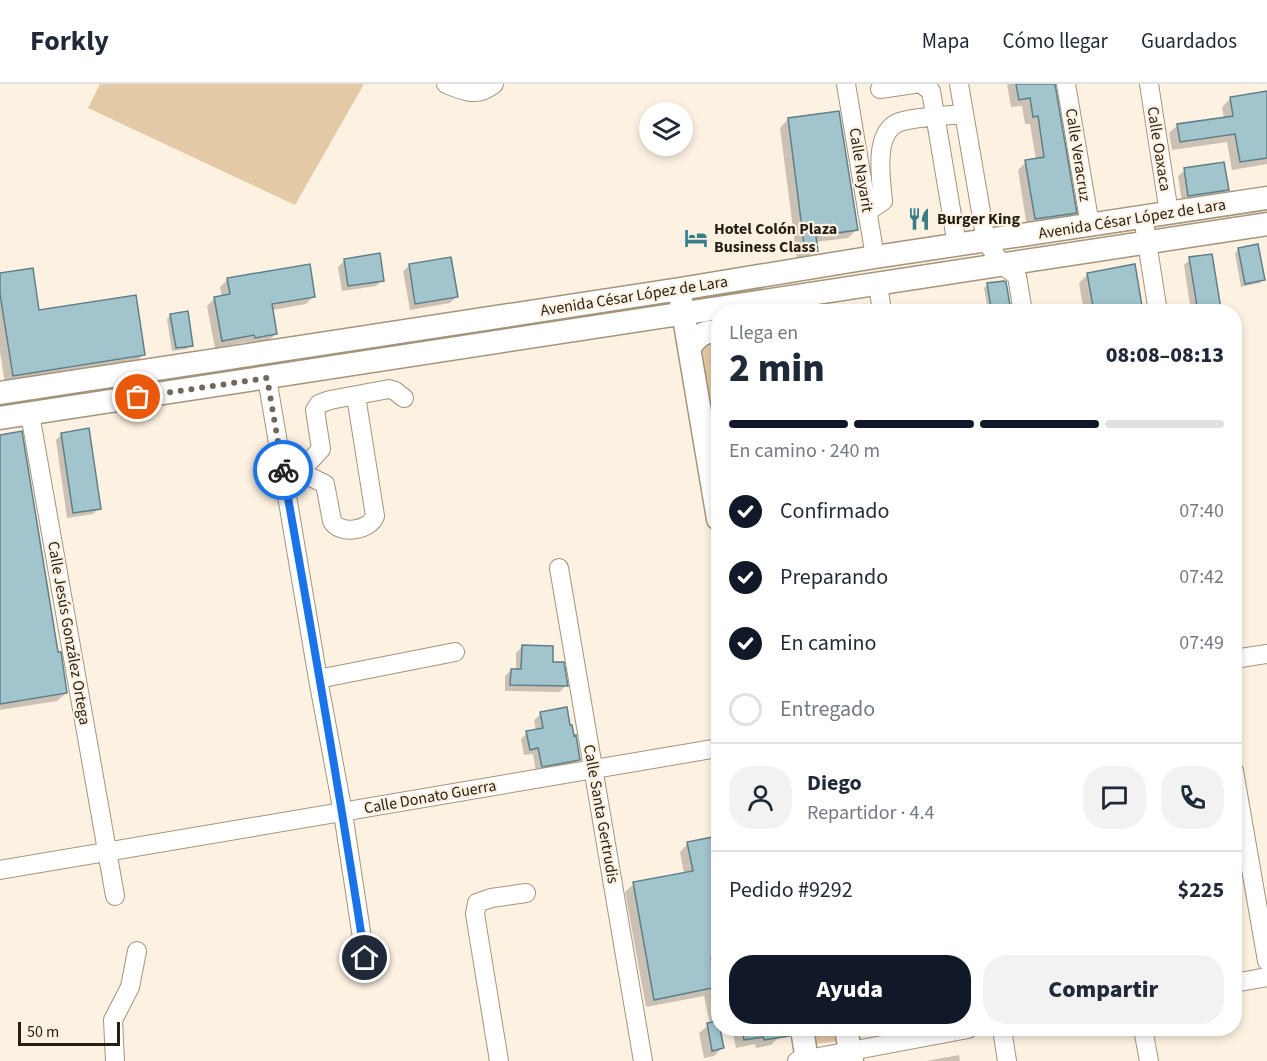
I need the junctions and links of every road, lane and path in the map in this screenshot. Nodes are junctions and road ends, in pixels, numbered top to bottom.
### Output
1 (446, 84) edge
2 (494, 84) edge
3 (846, 84) edge
4 (914, 84) edge
5 (921, 84) edge
6 (959, 84) edge
7 (1066, 84) edge
8 (1149, 84) edge
9 (880, 88) dead end
10 (964, 114) junction
11 (936, 117) junction
12 (1267, 198) edge
13 (867, 212) junction
14 (1169, 213) junction
15 (1143, 217) junction
16 (1090, 225) junction
17 (1267, 226) edge
18 (986, 241) junction
19 (1147, 244) junction
20 (957, 245) junction
21 (875, 257) junction
22 (1002, 265) junction
23 (722, 283) junction
24 (878, 284) junction
25 (680, 289) junction
26 (726, 304) edge
27 (762, 304) edge
28 (881, 304) edge
29 (1022, 304) edge
30 (1157, 304) edge
31 (711, 312) edge
32 (683, 315) junction
33 (711, 332) edge
34 (689, 348) junction
35 (384, 360) junction
36 (267, 378) junction
37 (0, 393) edge
38 (356, 396) junction
39 (30, 414) junction
40 (0, 418) edge
41 (321, 449) junction
42 (291, 472) junction
43 (711, 478) edge
44 (325, 484) junction
45 (559, 568) dead end
46 (455, 652) dead end
47 (1267, 654) edge
48 (1242, 658) edge
49 (318, 678) junction
50 (711, 749) edge
51 (594, 769) junction
52 (343, 813) junction
53 (1242, 817) edge
54 (107, 853) junction
55 (0, 870) edge
56 (526, 893) dead end
57 (115, 896) dead end
58 (137, 951) dead end
59 (365, 958) dead end
60 (1267, 961) edge
61 (1267, 977) edge
62 (1242, 982) edge
63 (802, 1036) edge
64 (847, 1036) edge
65 (938, 1036) edge
66 (1003, 1036) edge
67 (1144, 1036) edge
68 (851, 1056) edge
69 (804, 1060) edge
70 (115, 1061) edge
71 (499, 1061) edge
72 (643, 1061) edge
73 (1007, 1061) edge
74 (1149, 1061) edge

1 - 2 street
3 - 13 street, Calle Nayarit
4 - 9 street
5 - 11 street
6 - 10 street
7 - 16 street, Calle Veracruz
8 - 14 street, Calle Oaxaca
10 - 11 street
10 - 18 street
11 - 13 street
11 - 20 street
12 - 14 main road, Avenida César López de Lara
13 - 21 street, Calle Nayarit
14 - 15 main road, Avenida César López de Lara
15 - 16 main road, Avenida César López de Lara
15 - 19 street
16 - 18 main road, Avenida César López de Lara
17 - 19 main road, Avenida César López de Lara
18 - 20 main road, Avenida César López de Lara
18 - 22 street
19 - 22 main road, Avenida César López de Lara
19 - 30 street
20 - 21 main road, Avenida César López de Lara
21 - 23 main road, Avenida César López de Lara
22 - 24 main road, Avenida César López de Lara
22 - 29 street
23 - 25 main road, Avenida César López de Lara
23 - 26 main road
24 - 27 main road, Avenida César López de Lara
24 - 28 street
25 - 32 main road
25 - 37 main road, Avenida César López de Lara
31 - 32 main road, Avenida César López de Lara
32 - 34 main road
32 - 35 main road, Avenida César López de Lara
33 - 34 main road
34 - 43 main road
35 - 36 main road, Avenida César López de Lara
35 - 38 street
36 - 39 main road, Avenida César López de Lara
36 - 42 street
38 - 41 street
38 - 44 street
39 - 40 main road, Avenida César López de Lara
39 - 54 street, Calle Jesús González Ortega
41 - 42 street
41 - 44 street
42 - 44 street
42 - 49 street
45 - 51 street, Calle Santa Gertrudis
46 - 49 street
47 - 48 street
49 - 52 street
50 - 51 street, Calle Donato Guerra
51 - 52 street, Calle Donato Guerra
51 - 72 street, Calle Santa Gertrudis
52 - 54 street, Calle Donato Guerra
52 - 59 street
53 - 60 street
54 - 55 street, Calle Donato Guerra
54 - 57 street, Calle Jesús González Ortega
56 - 71 street
58 - 70 street
61 - 62 street
63 - 69 main road
64 - 68 main road
65 - 68 street
66 - 73 street
67 - 74 street
68 - 69 street

